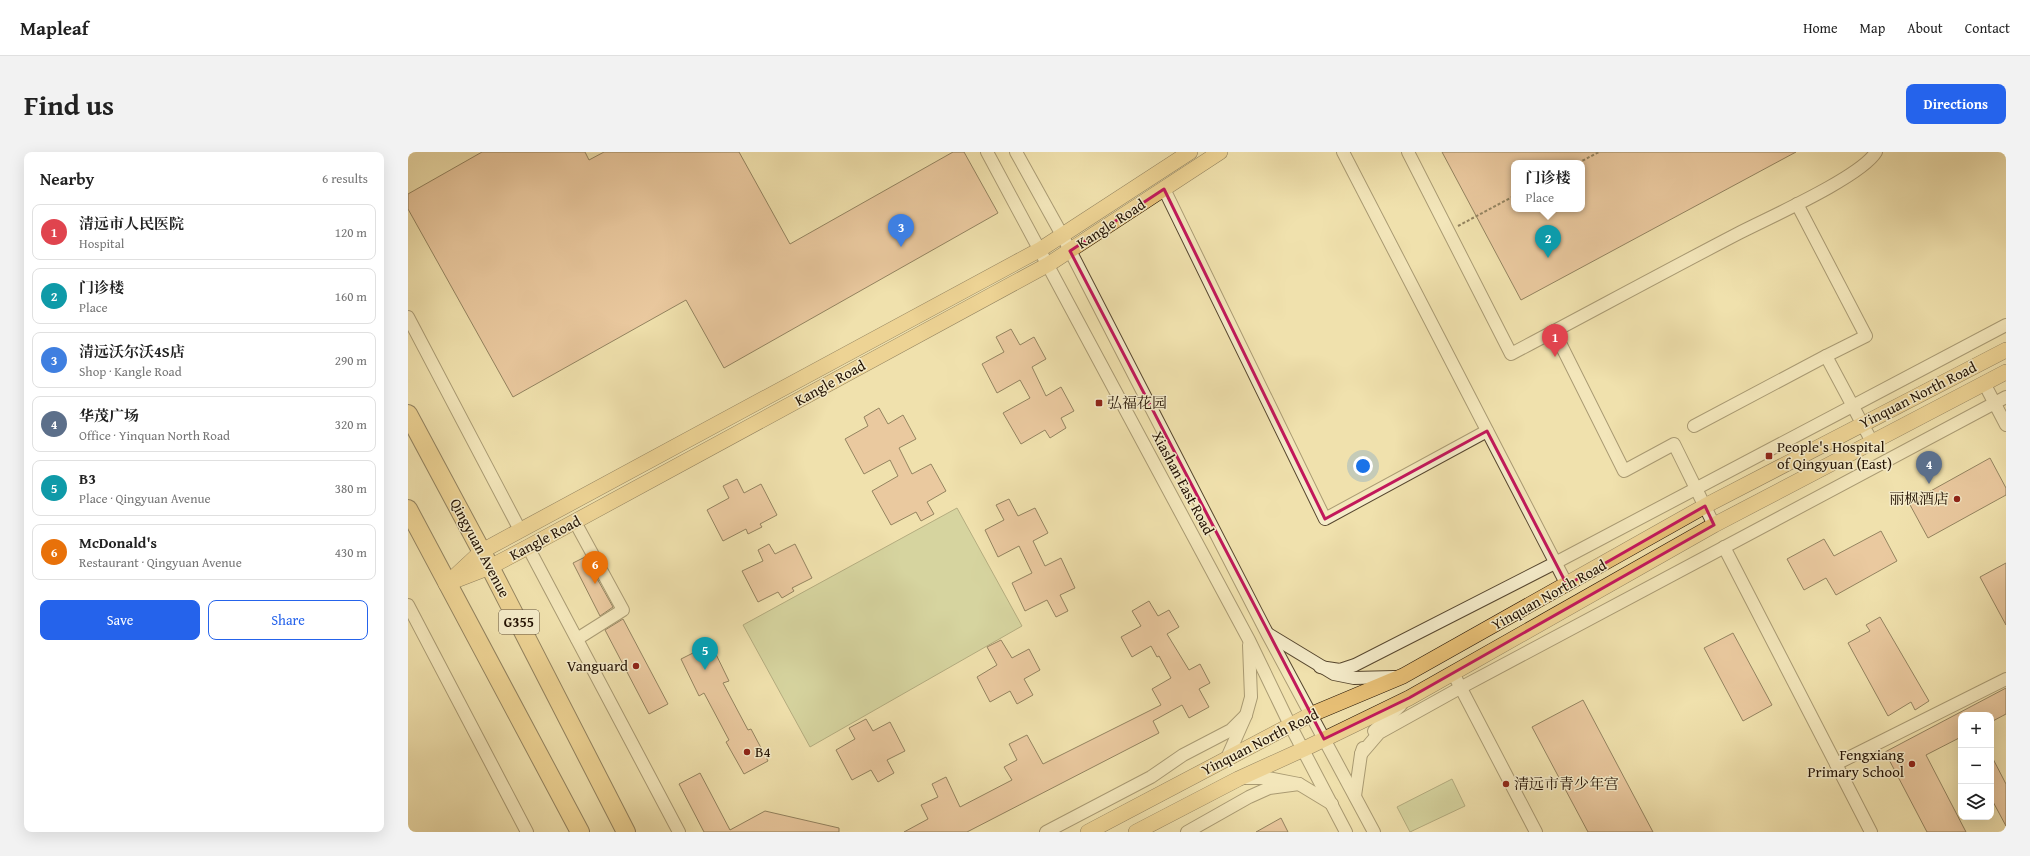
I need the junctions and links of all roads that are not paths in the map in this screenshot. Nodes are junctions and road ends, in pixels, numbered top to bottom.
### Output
1 (987, 152) edge
2 (1016, 152) edge
3 (1190, 152) edge
4 (1220, 152) edge
5 (1343, 152) edge
6 (1408, 152) edge
7 (1876, 152) edge
8 (1164, 189) junction
9 (1797, 204) junction
10 (1062, 235) junction
11 (1041, 249) junction
12 (1070, 251) junction
13 (1049, 264) junction
14 (408, 317) edge
15 (2006, 325) edge
16 (1554, 332) junction
17 (2006, 350) edge
18 (1826, 356) junction
19 (2006, 372) edge
20 (1984, 383) junction
21 (2006, 397) edge
22 (1995, 403) junction
23 (1852, 405) junction
24 (408, 414) edge
25 (1862, 424) junction
26 (2006, 425) edge
27 (1694, 426) dead end
28 (1487, 431) junction
29 (1872, 442) junction
30 (1696, 488) junction
31 (1705, 506) junction
32 (408, 508) edge
33 (575, 522) junction
34 (1714, 525) junction
35 (520, 530) junction
36 (528, 547) junction
37 (1724, 547) junction
38 (486, 559) junction
39 (1555, 563) junction
40 (446, 584) junction
41 (1567, 585) junction
42 (408, 606) edge
43 (1267, 633) junction
44 (577, 639) junction
45 (1249, 640) junction
46 (1320, 667) junction
47 (1453, 673) junction
48 (1403, 676) junction
49 (2006, 679) edge
50 (1460, 688) junction
51 (1409, 698) junction
52 (1246, 715) junction
53 (1310, 715) junction
54 (1290, 725) junction
55 (1324, 739) junction
56 (1304, 750) junction
57 (1361, 754) junction
58 (1227, 758) junction
59 (1836, 764) junction
60 (1238, 779) junction
61 (1299, 784) junction
62 (1355, 796) junction
63 (1332, 804) junction
64 (527, 832) edge
65 (580, 832) edge
66 (626, 832) edge
67 (679, 832) edge
68 (1046, 832) edge
69 (1088, 832) edge
70 (1136, 832) edge
71 (1187, 832) edge
72 (1346, 832) edge
73 (1374, 832) edge
74 (1536, 832) edge
75 (1871, 832) edge

1 - 11 street, Xiashan East Road
2 - 10 street, Xiashan East Road
3 - 10 main road, Kangle Road
4 - 8 main road, Kangle Road
5 - 28 street
6 - 16 street
7 - 9 street
8 - 12 main road, Kangle Road
8 - 28 street
9 - 16 street
9 - 18 street
10 - 11 main road, Kangle Road
10 - 12 street, Xiashan East Road
11 - 13 street, Xiashan East Road
11 - 35 main road, Kangle Road
12 - 13 main road, Kangle Road
12 - 43 street, Xiashan East Road
13 - 33 main road, Kangle Road
13 - 45 street, Xiashan East Road
14 - 35 street
15 - 23 street, Yinquan North Road
16 - 30 street
17 - 25 main road, Yinquan North Road
18 - 23 street
18 - 27 street
19 - 20 main road, Yinquan North Road
20 - 22 street
20 - 29 main road, Yinquan North Road
21 - 22 street
22 - 26 street
22 - 37 street
23 - 25 street
23 - 30 street, Yinquan North Road
24 - 38 highway, Qingyuan Avenue / G355
25 - 29 street
25 - 31 main road, Yinquan North Road
28 - 39 street
29 - 34 main road, Yinquan North Road
30 - 31 street
30 - 39 street, Yinquan North Road
31 - 34 street
31 - 41 main road, Yinquan North Road
32 - 40 highway, G355
33 - 36 main road, Kangle Road
33 - 44 street
34 - 47 main road, Yinquan North Road
35 - 38 main road, Kangle Road
36 - 38 main road, Kangle Road
36 - 44 street
37 - 50 street
37 - 59 street
38 - 40 main road, Kangle Road
38 - 66 highway, Qingyuan Avenue / G355
39 - 41 street
39 - 46 street, Yinquan North Road
40 - 65 highway, G355
41 - 48 main road, Yinquan North Road
42 - 64 street
43 - 46 street
43 - 53 street, Xiashan East Road
44 - 67 street
45 - 52 street
45 - 54 street, Xiashan East Road
46 - 48 street
47 - 50 street
47 - 51 main road, Yinquan North Road
48 - 53 main road, Yinquan North Road
49 - 59 street
50 - 57 street
50 - 74 street
51 - 55 main road, Yinquan North Road
51 - 57 street
52 - 58 street
52 - 68 street, Yinquan North Road
53 - 54 main road, Yinquan North Road
53 - 55 street, Xiashan East Road
54 - 56 street, Xiashan East Road
54 - 58 main road, Yinquan North Road
55 - 56 main road, Yinquan North Road
55 - 62 street, Xiashan East Road
56 - 60 main road, Yinquan North Road
56 - 63 street, Xiashan East Road
57 - 62 street
58 - 69 main road, Yinquan North Road
59 - 75 street
60 - 61 street
60 - 70 main road, Yinquan North Road
61 - 63 street
61 - 71 street
62 - 73 street, Xiashan East Road
63 - 72 street, Xiashan East Road

